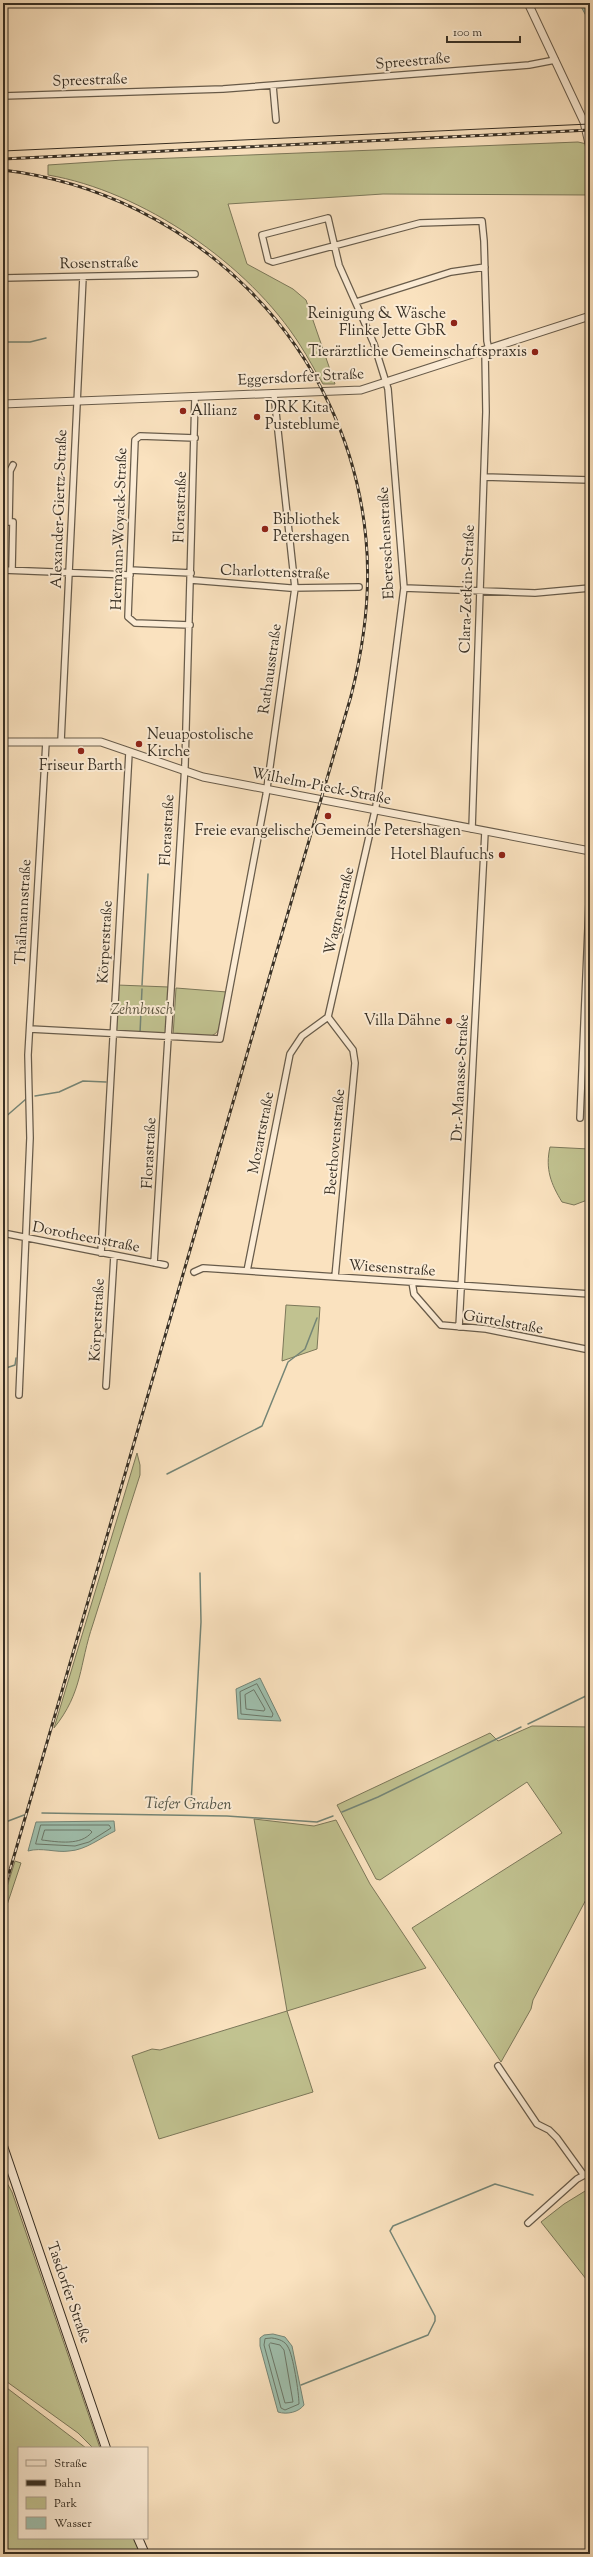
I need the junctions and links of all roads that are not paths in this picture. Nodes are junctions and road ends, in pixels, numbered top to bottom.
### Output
1 (528, 3) edge
2 (555, 60) junction
3 (273, 86) junction
4 (3, 96) edge
5 (276, 120) dead end
6 (590, 148) edge
7 (335, 245) junction
8 (485, 267) junction
9 (195, 274) dead end
10 (83, 277) junction
11 (3, 278) edge
12 (356, 302) junction
13 (590, 316) edge
14 (487, 350) junction
15 (386, 383) junction
16 (274, 394) junction
17 (196, 397) junction
18 (77, 402) junction
19 (3, 404) edge
20 (195, 438) junction
21 (13, 465) dead end
22 (484, 477) junction
23 (590, 480) edge
24 (6, 522) edge
25 (3, 570) edge
26 (12, 570) junction
27 (70, 572) junction
28 (191, 572) junction
29 (130, 573) junction
30 (191, 580) junction
31 (359, 587) dead end
32 (295, 588) junction
33 (404, 588) junction
34 (590, 588) edge
35 (480, 591) junction
36 (190, 625) junction
37 (61, 741) junction
38 (3, 742) edge
39 (46, 742) junction
40 (129, 753) junction
41 (184, 772) junction
42 (266, 790) junction
43 (376, 811) junction
44 (472, 829) junction
45 (485, 832) junction
46 (590, 851) edge
47 (590, 881) edge
48 (328, 1017) junction
49 (30, 1028) junction
50 (113, 1033) junction
51 (168, 1037) junction
52 (583, 1056) junction
53 (590, 1057) edge
54 (580, 1118) dead end
55 (3, 1233) edge
56 (26, 1238) junction
57 (101, 1253) junction
58 (114, 1256) junction
59 (154, 1263) junction
60 (165, 1265) dead end
61 (247, 1271) junction
62 (194, 1272) dead end
63 (335, 1277) junction
64 (412, 1282) junction
65 (462, 1285) junction
66 (590, 1294) edge
67 (459, 1327) junction
68 (590, 1350) edge
69 (106, 1386) dead end
70 (20, 1396) dead end
71 (498, 2066) dead end
72 (3, 2146) edge
73 (590, 2172) edge
74 (583, 2174) junction
75 (528, 2223) dead end
76 (106, 2447) edge
77 (138, 2539) edge
78 (145, 2554) edge

1 - 2 street
2 - 3 street, Spreestraße
2 - 6 street
3 - 4 street, Spreestraße
3 - 5 street
7 - 7 street, Ebereschenstraße
7 - 8 street, Clara-Zetkin-Straße
7 - 12 street, Ebereschenstraße
8 - 12 street
8 - 14 street, Clara-Zetkin-Straße
9 - 10 street, Rosenstraße
10 - 11 street, Rosenstraße
10 - 18 street, Alexander-Giertz-Straße
12 - 15 street, Ebereschenstraße
13 - 14 street, Eggersdorfer Straße
14 - 15 street, Eggersdorfer Straße
14 - 22 street, Clara-Zetkin-Straße
15 - 16 street, Eggersdorfer Straße
15 - 33 street, Ebereschenstraße
16 - 17 street, Eggersdorfer Straße
16 - 32 street, Rathausstraße
17 - 18 street, Eggersdorfer Straße
17 - 20 street, Florastraße
18 - 19 street, Eggersdorfer Straße
18 - 27 street, Alexander-Giertz-Straße
20 - 28 street, Florastraße
20 - 29 street, Hermann-Woyack-Straße
21 - 24 street
22 - 23 street
22 - 35 street, Clara-Zetkin-Straße
24 - 26 street
25 - 26 street
26 - 27 street
27 - 29 street
27 - 37 street, Alexander-Giertz-Straße
28 - 29 street
28 - 30 street, Florastraße
29 - 36 street, Hermann-Woyack-Straße
30 - 32 street, Charlottenstraße
30 - 36 street, Florastraße
31 - 32 street, Charlottenstraße
32 - 42 street, Rathausstraße
33 - 35 street
33 - 43 street, Ebereschenstraße
34 - 35 street
35 - 44 street, Clara-Zetkin-Straße
36 - 41 street, Florastraße
37 - 39 street, Wilhelm-Pieck-Straße
37 - 40 street, Wilhelm-Pieck-Straße
38 - 39 street, Wilhelm-Pieck-Straße
39 - 49 street, Thälmannstraße
40 - 41 street, Wilhelm-Pieck-Straße
40 - 50 street, Körperstraße
41 - 42 street, Wilhelm-Pieck-Straße
41 - 51 street, Florastraße
42 - 43 street, Wilhelm-Pieck-Straße
42 - 51 street, Rathausstraße
43 - 44 street, Wilhelm-Pieck-Straße
43 - 48 street, Wagnerstraße
44 - 45 street, Wilhelm-Pieck-Straße
45 - 46 street, Wilhelm-Pieck-Straße
45 - 65 street, Dr.-Manasse-Straße
47 - 52 street
48 - 61 street, Mozartstraße
48 - 63 street, Beethovenstraße
49 - 50 street
49 - 56 street, Thälmannstraße
50 - 51 street
50 - 57 street, Körperstraße
51 - 59 street, Florastraße
52 - 53 street
52 - 54 street
55 - 56 street, Dorotheenstraße
56 - 57 street, Dorotheenstraße
56 - 70 street, Thälmannstraße
57 - 58 street, Dorotheenstraße
58 - 59 street, Dorotheenstraße
58 - 69 street, Körperstraße
59 - 60 street, Dorotheenstraße
61 - 62 street, Wiesenstraße
61 - 63 street, Wiesenstraße
63 - 64 street, Wiesenstraße
64 - 65 street, Wiesenstraße
64 - 67 street, Gürtelstraße
65 - 66 street, Wiesenstraße
65 - 67 street, Dr.-Manasse-Straße
67 - 68 street, Gürtelstraße
71 - 74 street
72 - 76 main road, Tasdorfer Straße
73 - 74 street
74 - 75 street
77 - 78 main road

